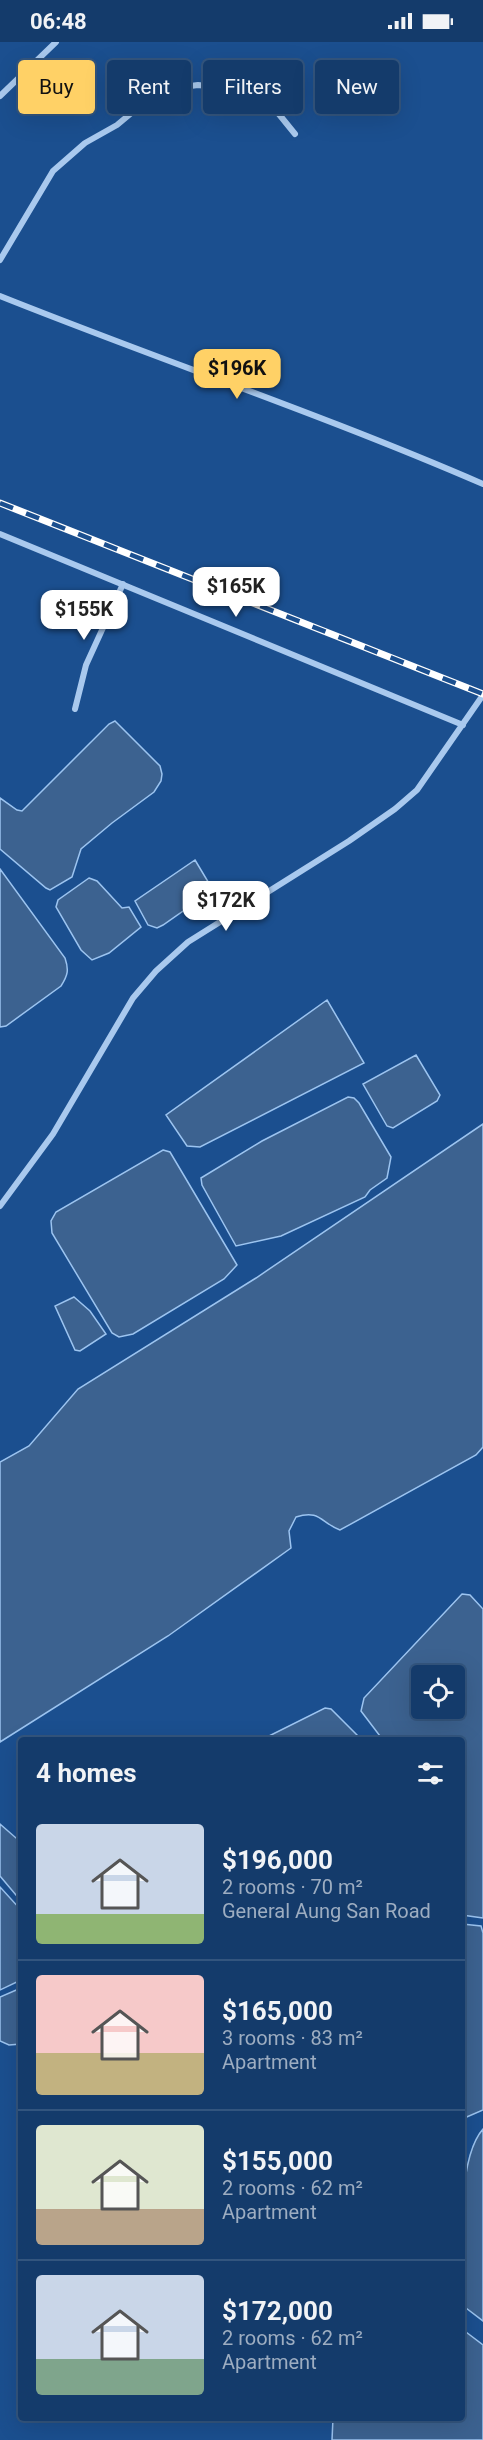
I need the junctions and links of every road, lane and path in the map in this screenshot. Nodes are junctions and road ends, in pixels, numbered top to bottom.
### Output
1 (56, 42) edge
2 (0, 96) edge
3 (295, 134) dead end
4 (0, 260) edge
5 (0, 297) edge
6 (483, 484) edge
7 (0, 534) edge
8 (123, 584) junction
9 (483, 695) edge
10 (75, 709) dead end
11 (463, 725) junction
12 (0, 1206) edge

1 - 2 street
3 - 4 street
5 - 6 street
7 - 8 street
8 - 10 street
8 - 11 street
9 - 11 street
11 - 12 street

